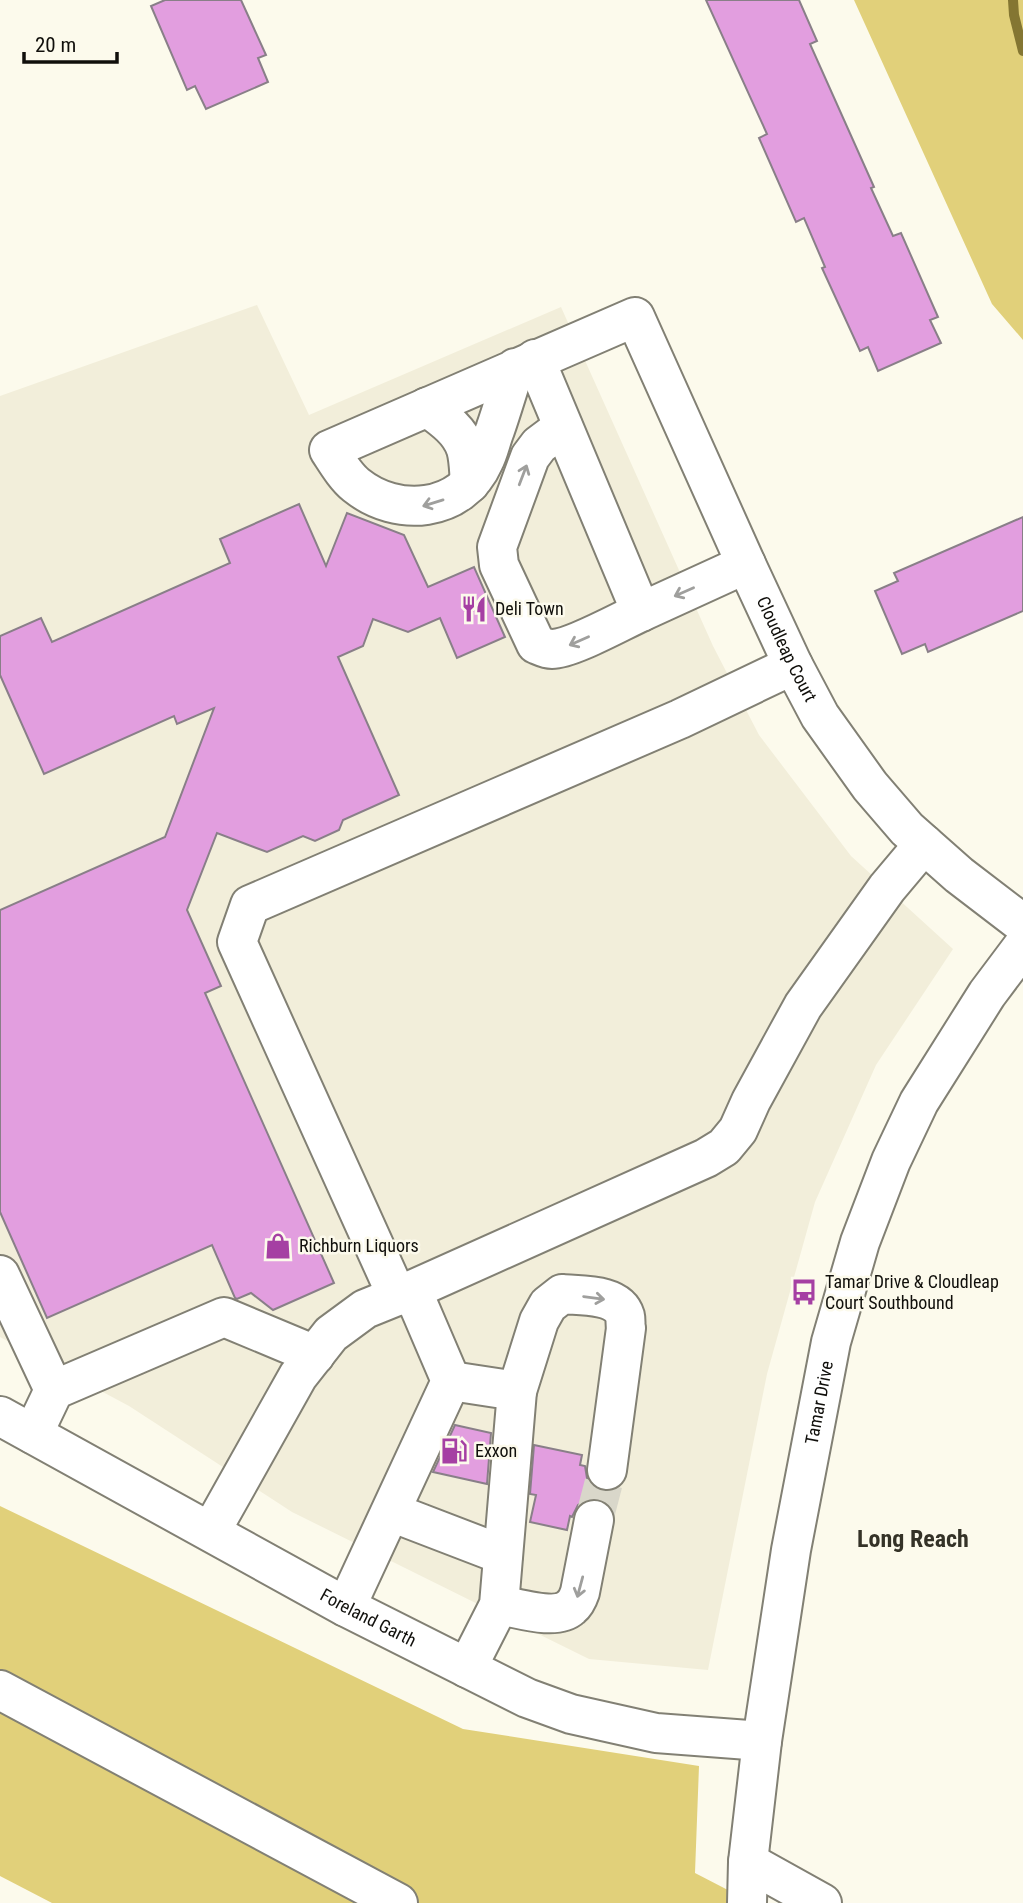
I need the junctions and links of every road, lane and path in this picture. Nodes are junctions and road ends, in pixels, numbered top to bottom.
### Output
1 (525, 364) junction
2 (427, 407) junction
3 (563, 427) junction
4 (470, 483) junction
5 (746, 564) junction
6 (641, 612) junction
7 (793, 665) junction
8 (924, 844) junction
9 (1023, 924) edge
10 (1023, 946) edge
11 (0, 1275) edge
12 (405, 1293) junction
13 (315, 1355) junction
14 (452, 1381) junction
15 (54, 1390) junction
16 (517, 1391) junction
17 (0, 1416) edge
18 (33, 1434) junction
19 (607, 1470) tunnel mouth
20 (391, 1512) junction
21 (594, 1520) tunnel mouth
22 (211, 1531) junction
23 (503, 1555) junction
24 (499, 1605) junction
25 (346, 1607) junction
26 (467, 1668) junction
27 (0, 1690) edge
28 (762, 1741) junction
29 (748, 1862) junction
30 (398, 1903) edge
31 (747, 1903) edge
32 (822, 1903) edge

1 - 2 street
1 - 3 street
1 - 4 street
1 - 5 street, Cloudleap Court
2 - 4 street
4 -> 2 street
3 - 6 street
6 -> 3 street
5 -> 6 street
5 - 7 street, Cloudleap Court
7 - 8 street, Cloudleap Court
7 - 12 street
8 - 9 street, Cloudleap Court
8 - 12 street
10 - 28 street, Tamar Drive
11 - 15 street
12 - 13 street
12 - 14 street
13 - 15 street
13 - 22 street
14 - 16 street
14 - 20 street
15 - 18 street
16 -> 19 street
16 - 23 street
17 - 18 street, Foreland Garth
18 - 22 street, Foreland Garth
20 - 23 street
20 - 25 street
21 -> 24 street
22 - 25 street, Foreland Garth
23 - 24 street
24 - 26 street
25 - 26 street, Foreland Garth
26 - 28 street, Foreland Garth
27 - 30 street
28 - 29 street, Tamar Drive
29 - 31 street, Tamar Drive
29 - 32 street

